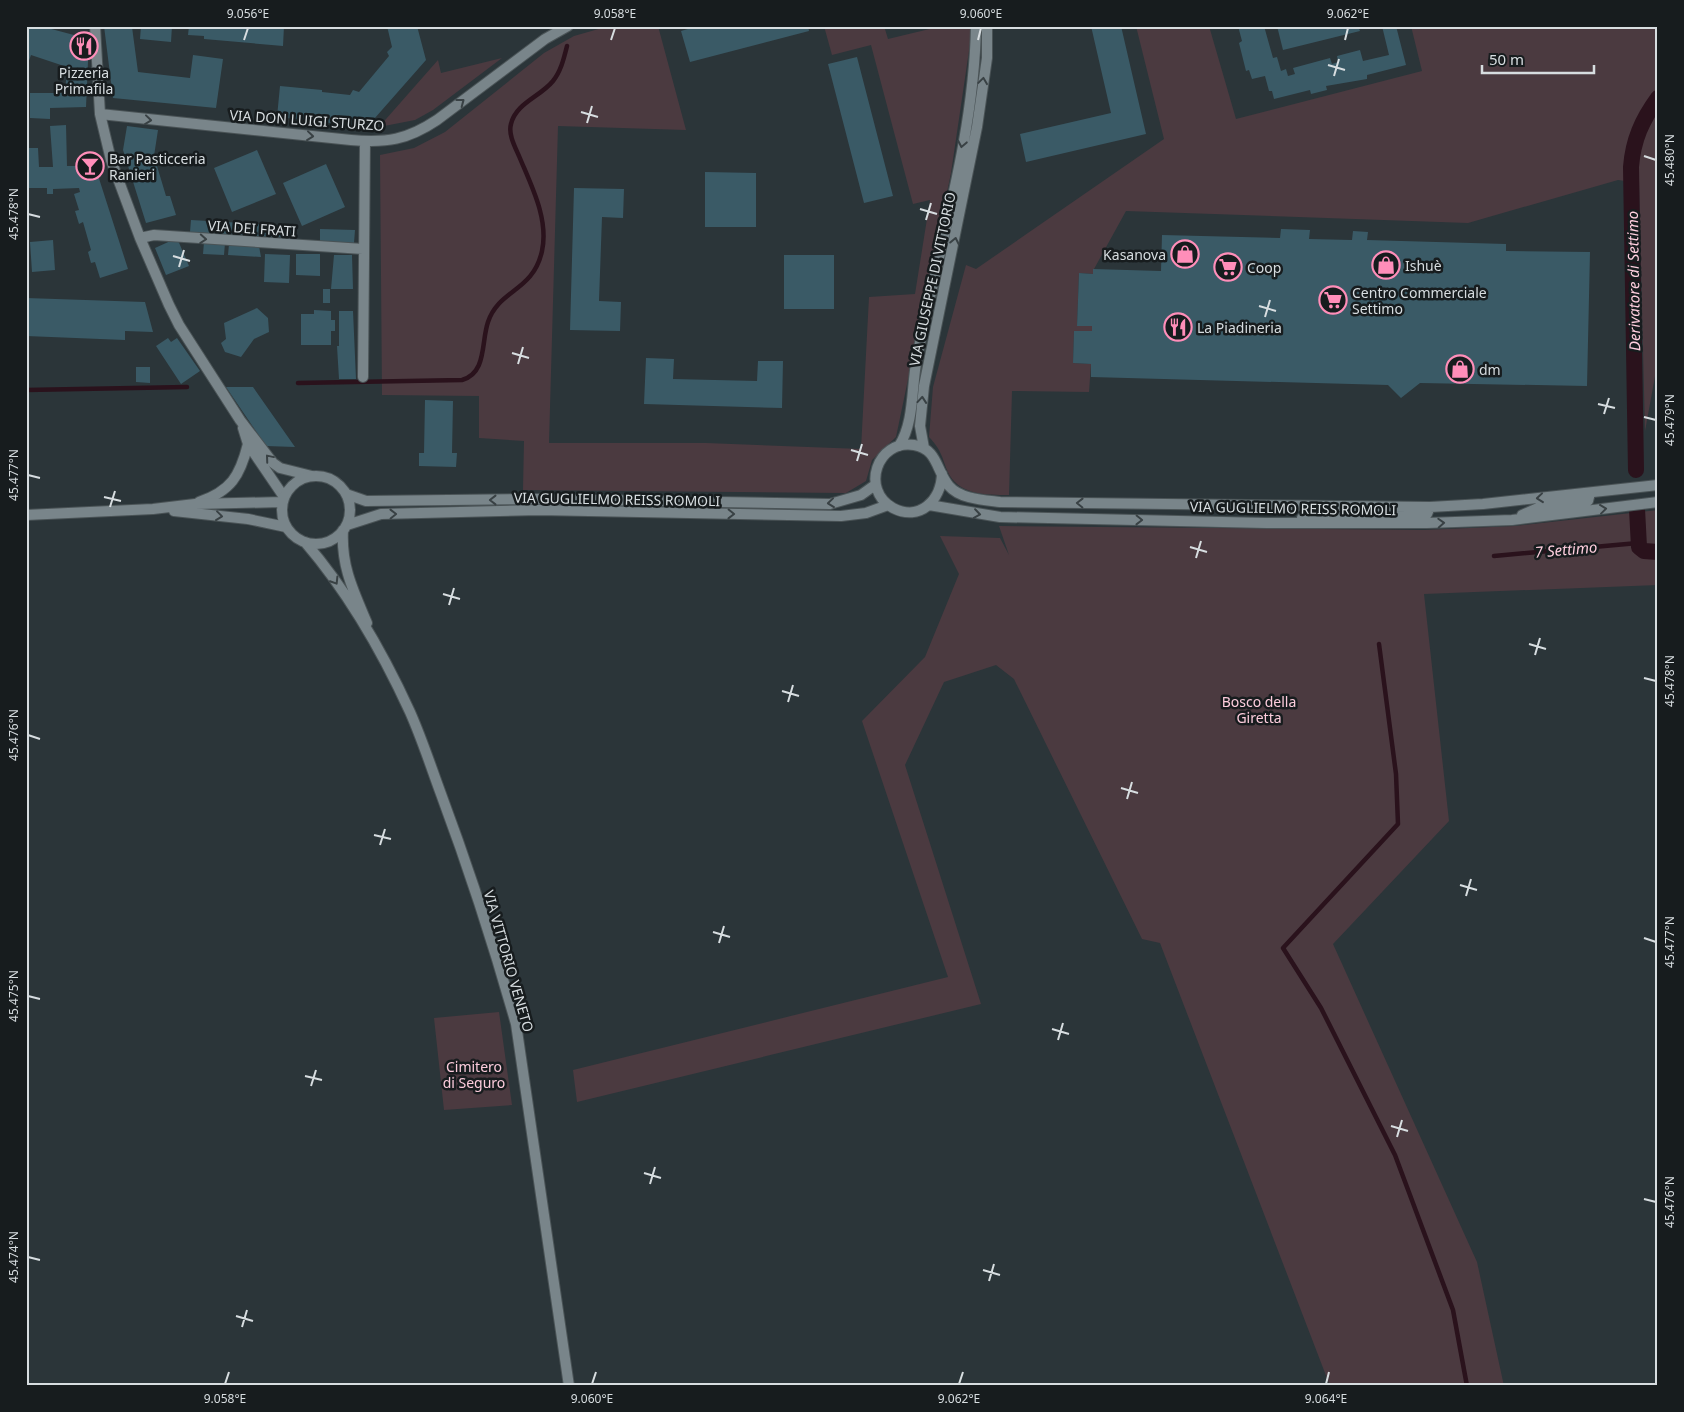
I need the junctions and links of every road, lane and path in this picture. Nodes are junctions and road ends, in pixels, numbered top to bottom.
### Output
1 (95, 26) edge
2 (568, 26) edge
3 (976, 26) edge
4 (987, 26) edge
5 (100, 114) junction
6 (365, 141) junction
7 (140, 238) junction
8 (363, 249) junction
9 (363, 377) dead end
10 (240, 420) junction
11 (248, 444) junction
12 (899, 446) junction
13 (924, 448) junction
14 (942, 474) junction
15 (312, 476) junction
16 (875, 485) junction
17 (1658, 485) edge
18 (1590, 493) junction
19 (346, 494) junction
20 (283, 499) junction
21 (1658, 502) edge
22 (195, 504) junction
23 (888, 505) junction
24 (929, 505) junction
25 (1430, 507) junction
26 (153, 509) junction
27 (26, 515) edge
28 (1512, 520) junction
29 (1266, 523) junction
30 (286, 527) junction
31 (345, 528) junction
32 (305, 542) junction
33 (377, 649) junction
34 (569, 1386) edge

1 - 5 street
6 -> 2 street, VIA DON LUIGI STURZO
3 -> 12 street, VIA GIUSEPPE DI VITTORIO
13 -> 4 street, VIA GIUSEPPE DI VITTORIO
5 -> 6 street, VIA DON LUIGI STURZO
5 - 7 street
6 - 8 street
7 -> 8 street, VIA DEI FRATI
7 - 10 street
8 - 9 street
10 - 11 street
15 -> 10 street
11 - 20 street
11 - 22 street
12 - 13 street
12 - 16 street
13 - 14 street
14 - 24 street
25 -> 14 street, VIA GUGLIELMO REISS ROMOLI
15 - 19 street
15 - 20 street
16 -> 19 street, VIA GUGLIELMO REISS ROMOLI
16 - 23 street
17 - 18 street, VIA GUGLIELMO REISS ROMOLI
18 -> 25 street, VIA GUGLIELMO REISS ROMOLI
18 - 28 street
19 - 31 street
20 - 22 street
20 - 30 street
28 -> 21 street, VIA GUGLIELMO REISS ROMOLI
22 - 26 street
23 - 24 street
31 -> 23 street, VIA GUGLIELMO REISS ROMOLI
24 -> 29 street, VIA GUGLIELMO REISS ROMOLI
25 - 29 street
26 - 27 street
26 -> 30 street
29 -> 28 street, VIA GUGLIELMO REISS ROMOLI
30 - 32 street
31 - 32 street
31 - 33 street
32 -> 33 street
33 - 34 street, VIA VITTORIO VENETO

